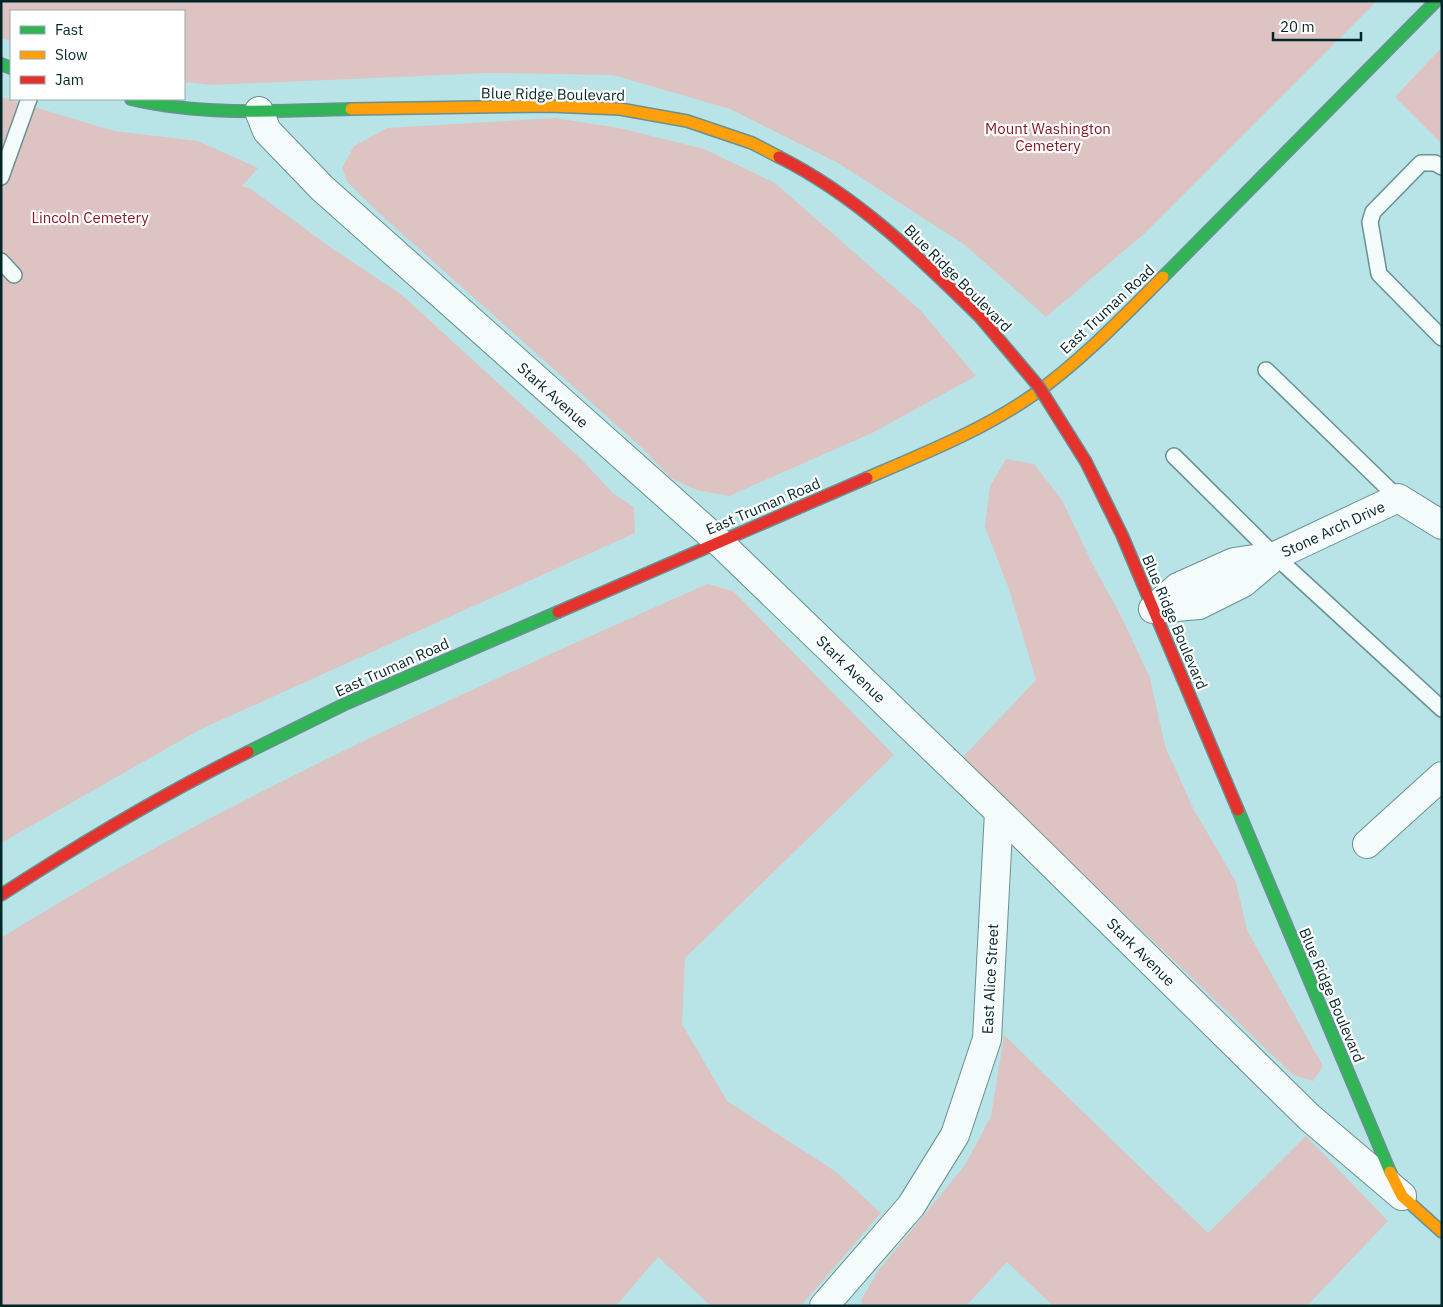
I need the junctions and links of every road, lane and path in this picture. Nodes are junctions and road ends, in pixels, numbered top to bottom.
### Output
1 (1436, 1) edge
2 (29, 100) edge
3 (135, 100) edge
4 (259, 111) junction
5 (1442, 167) edge
6 (1, 177) edge
7 (1, 261) edge
8 (14, 275) dead end
9 (1442, 338) edge
10 (1266, 370) dead end
11 (1174, 456) dead end
12 (1398, 498) junction
13 (1442, 525) edge
14 (718, 541) junction
15 (1275, 556) junction
16 (1153, 609) junction
17 (1442, 709) edge
18 (1442, 776) edge
19 (999, 812) junction
20 (1367, 844) dead end
21 (1, 895) edge
22 (1402, 1196) junction
23 (1442, 1232) edge
24 (826, 1305) edge

1 - 14 main road, East Truman Road
2 - 6 lane
3 - 4 main road, Blue Ridge Boulevard
4 - 14 street, Stark Avenue
4 - 16 main road, Blue Ridge Boulevard, bridge
5 - 9 lane
7 - 8 lane
10 - 12 lane
11 - 15 lane
12 - 13 street, Stone Arch Drive
12 - 15 street, Stone Arch Drive
14 - 19 street, Stark Avenue
14 - 21 main road, East Truman Road
15 - 16 street, Stone Arch Drive
15 - 17 lane
16 - 22 main road, Blue Ridge Boulevard
18 - 20 street
19 - 22 street, Stark Avenue
19 - 24 street, East Alice Street
22 - 23 main road, Stark Avenue

